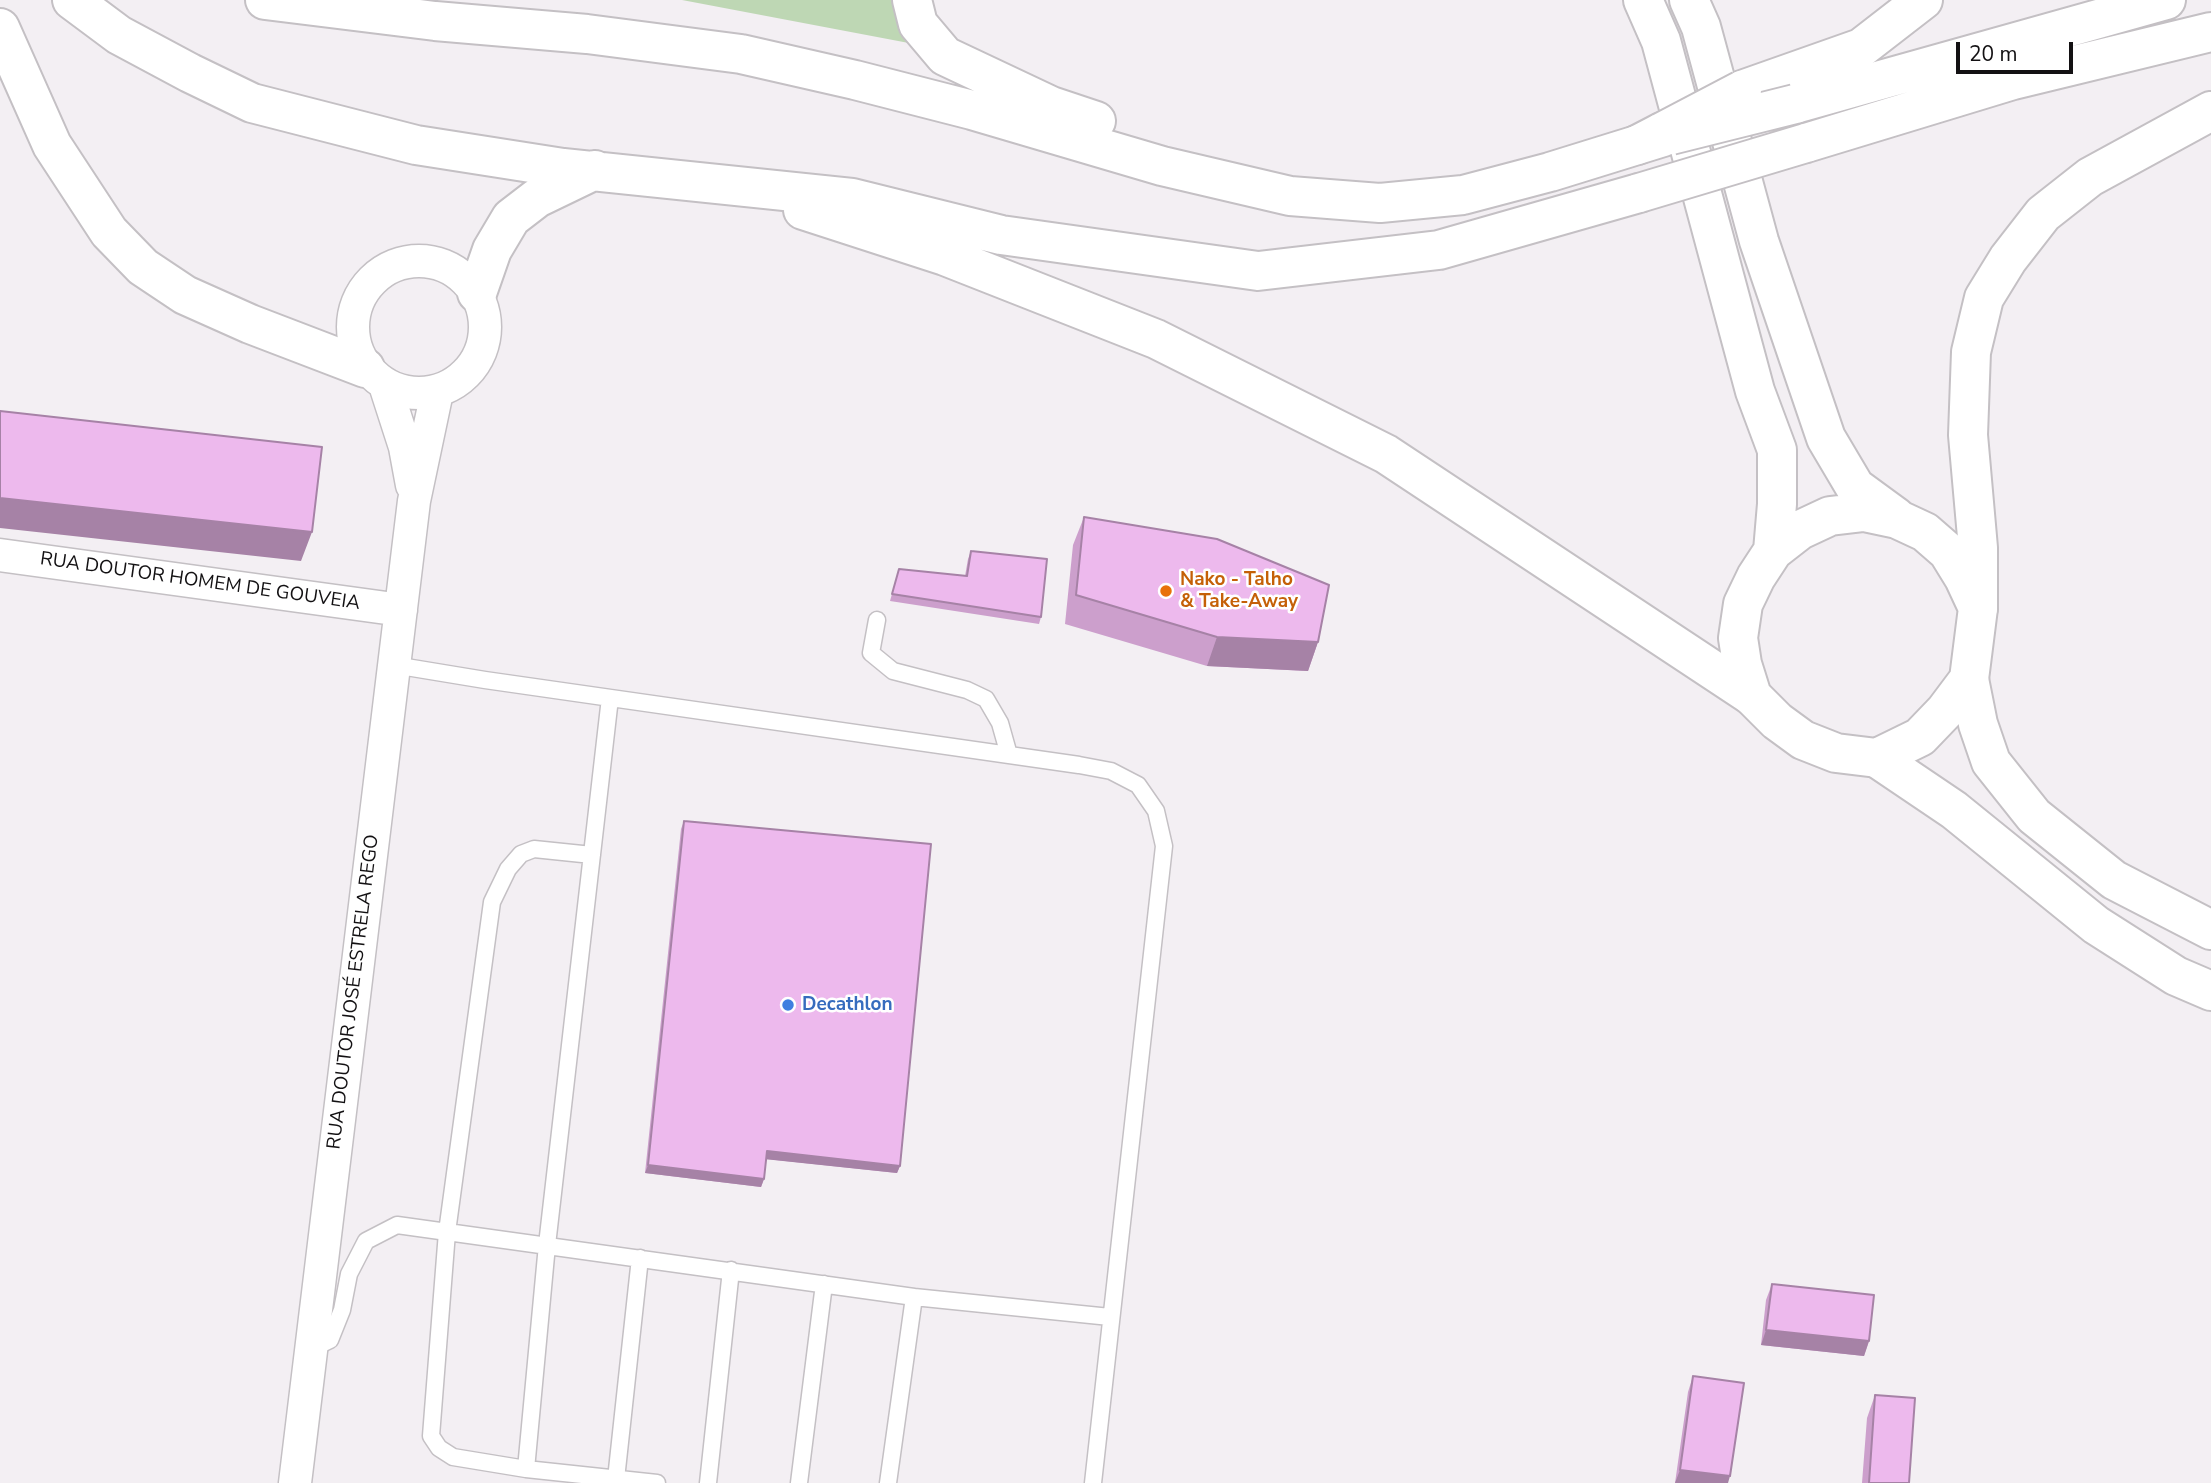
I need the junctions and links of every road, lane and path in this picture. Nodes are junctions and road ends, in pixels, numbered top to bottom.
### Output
1 (72, 0) edge
2 (265, 0) edge
3 (912, 0) edge
4 (1643, 0) edge
5 (1689, 0) edge
6 (1923, 0) edge
7 (2166, 0) edge
8 (0, 28) edge
9 (2211, 32) edge
10 (2211, 111) edge
11 (1654, 138) junction
12 (1162, 166) junction
13 (595, 170) junction
14 (720, 184) junction
15 (477, 293) junction
16 (375, 377) junction
17 (437, 392) junction
18 (414, 501) junction
19 (1897, 519) junction
20 (1773, 551) junction
21 (0, 555) edge
22 (1978, 608) junction
23 (401, 610) junction
24 (877, 620) dead end
25 (394, 665) junction
26 (1969, 679) junction
27 (1752, 696) junction
28 (610, 698) junction
29 (1009, 755) junction
30 (1877, 758) junction
31 (592, 856) junction
32 (2211, 930) edge
33 (2211, 991) edge
34 (447, 1232) junction
35 (547, 1245) junction
36 (640, 1258) junction
37 (731, 1270) junction
38 (824, 1284) junction
39 (914, 1297) junction
40 (1110, 1317) junction
41 (312, 1349) junction
42 (526, 1469) junction
43 (616, 1479) junction
44 (295, 1483) edge
45 (657, 1483) edge
46 (708, 1483) edge
47 (799, 1483) edge
48 (888, 1483) edge
49 (1093, 1483) edge

1 - 13 main road
2 - 12 main road
3 - 12 main road
4 - 20 main road
5 - 19 main road
6 - 11 main road, bridge
7 - 11 main road, bridge
8 - 16 main road
9 - 14 main road, bridge
10 - 22 main road
11 - 12 main road
13 - 14 main road
13 - 15 main road
14 - 27 main road
15 - 16 street
15 - 17 street
16 - 17 street
16 - 18 street, RUA DOUTOR JOSÉ ESTRELA REGO
17 - 18 street, RUA DOUTOR JOSÉ ESTRELA REGO
18 - 23 street, RUA DOUTOR JOSÉ ESTRELA REGO
19 - 20 main road
19 - 22 main road
20 - 27 main road
21 - 23 street, RUA DOUTOR HOMEM DE GOUVEIA
22 - 26 main road
23 - 25 street, RUA DOUTOR JOSÉ ESTRELA REGO
24 - 29 lane
25 - 28 lane
25 - 41 street, RUA DOUTOR JOSÉ ESTRELA REGO
26 - 30 main road
26 - 32 main road
27 - 30 main road
28 - 29 lane
28 - 31 lane
29 - 40 lane
30 - 33 main road
31 - 34 lane
31 - 35 lane
34 - 35 lane
34 - 41 lane
34 - 42 lane
35 - 36 lane
35 - 42 lane
36 - 37 lane
36 - 43 lane
37 - 38 lane
37 - 46 lane
38 - 39 lane
38 - 47 lane
39 - 40 lane
39 - 48 lane
40 - 49 lane
41 - 44 street, RUA DOUTOR JOSÉ ESTRELA REGO
42 - 43 lane
43 - 45 lane

